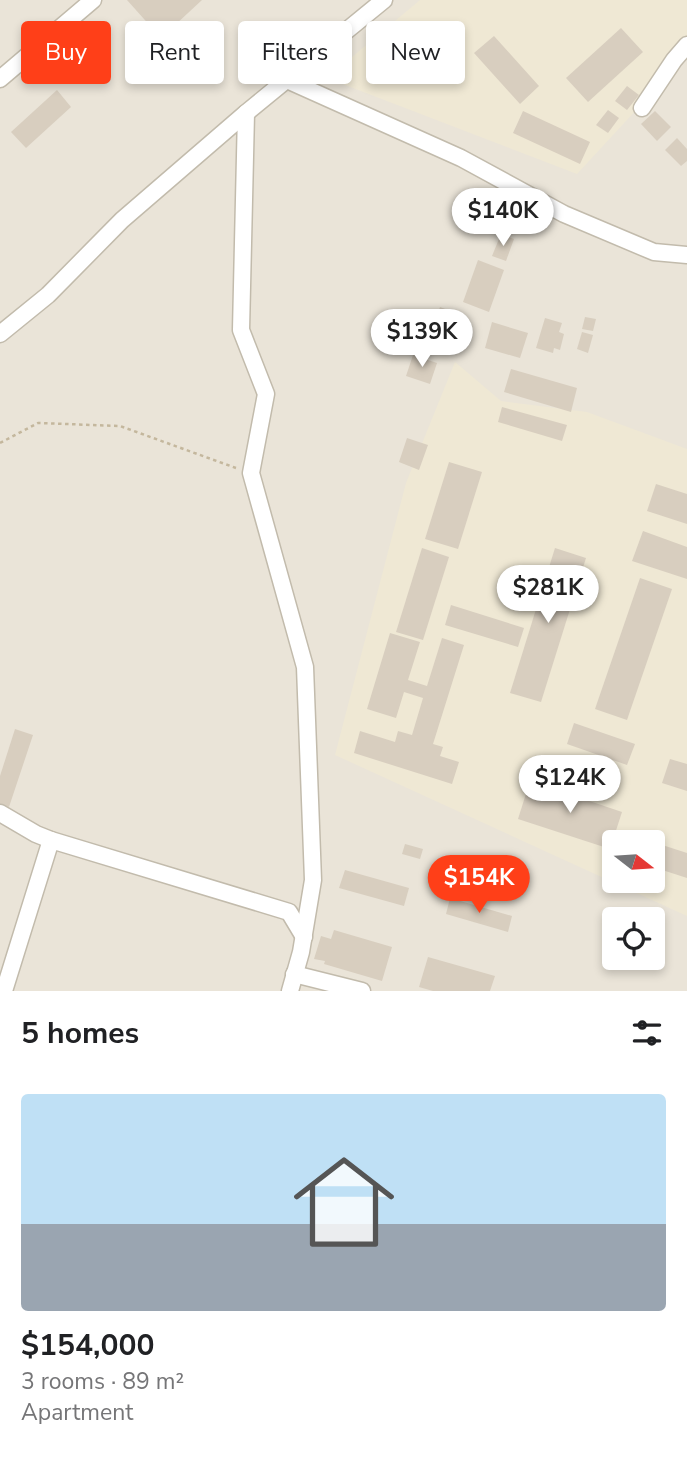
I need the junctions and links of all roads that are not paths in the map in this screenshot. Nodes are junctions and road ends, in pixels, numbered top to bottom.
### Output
1 (93, 0) edge
2 (384, 0) edge
3 (352, 26) edge
4 (687, 45) edge
5 (0, 79) edge
6 (282, 84) edge
7 (296, 84) edge
8 (642, 108) dead end
9 (246, 113) junction
10 (687, 255) edge
11 (0, 334) edge
12 (0, 813) edge
13 (51, 839) junction
14 (304, 937) junction
15 (294, 974) junction
16 (5, 991) edge
17 (290, 991) edge
18 (362, 991) edge

1 - 5 street
2 - 3 street
4 - 8 street
6 - 9 street
7 - 10 street
9 - 11 street
9 - 14 street
12 - 13 street
13 - 14 street
13 - 16 street
14 - 15 street
15 - 17 street
15 - 18 street

